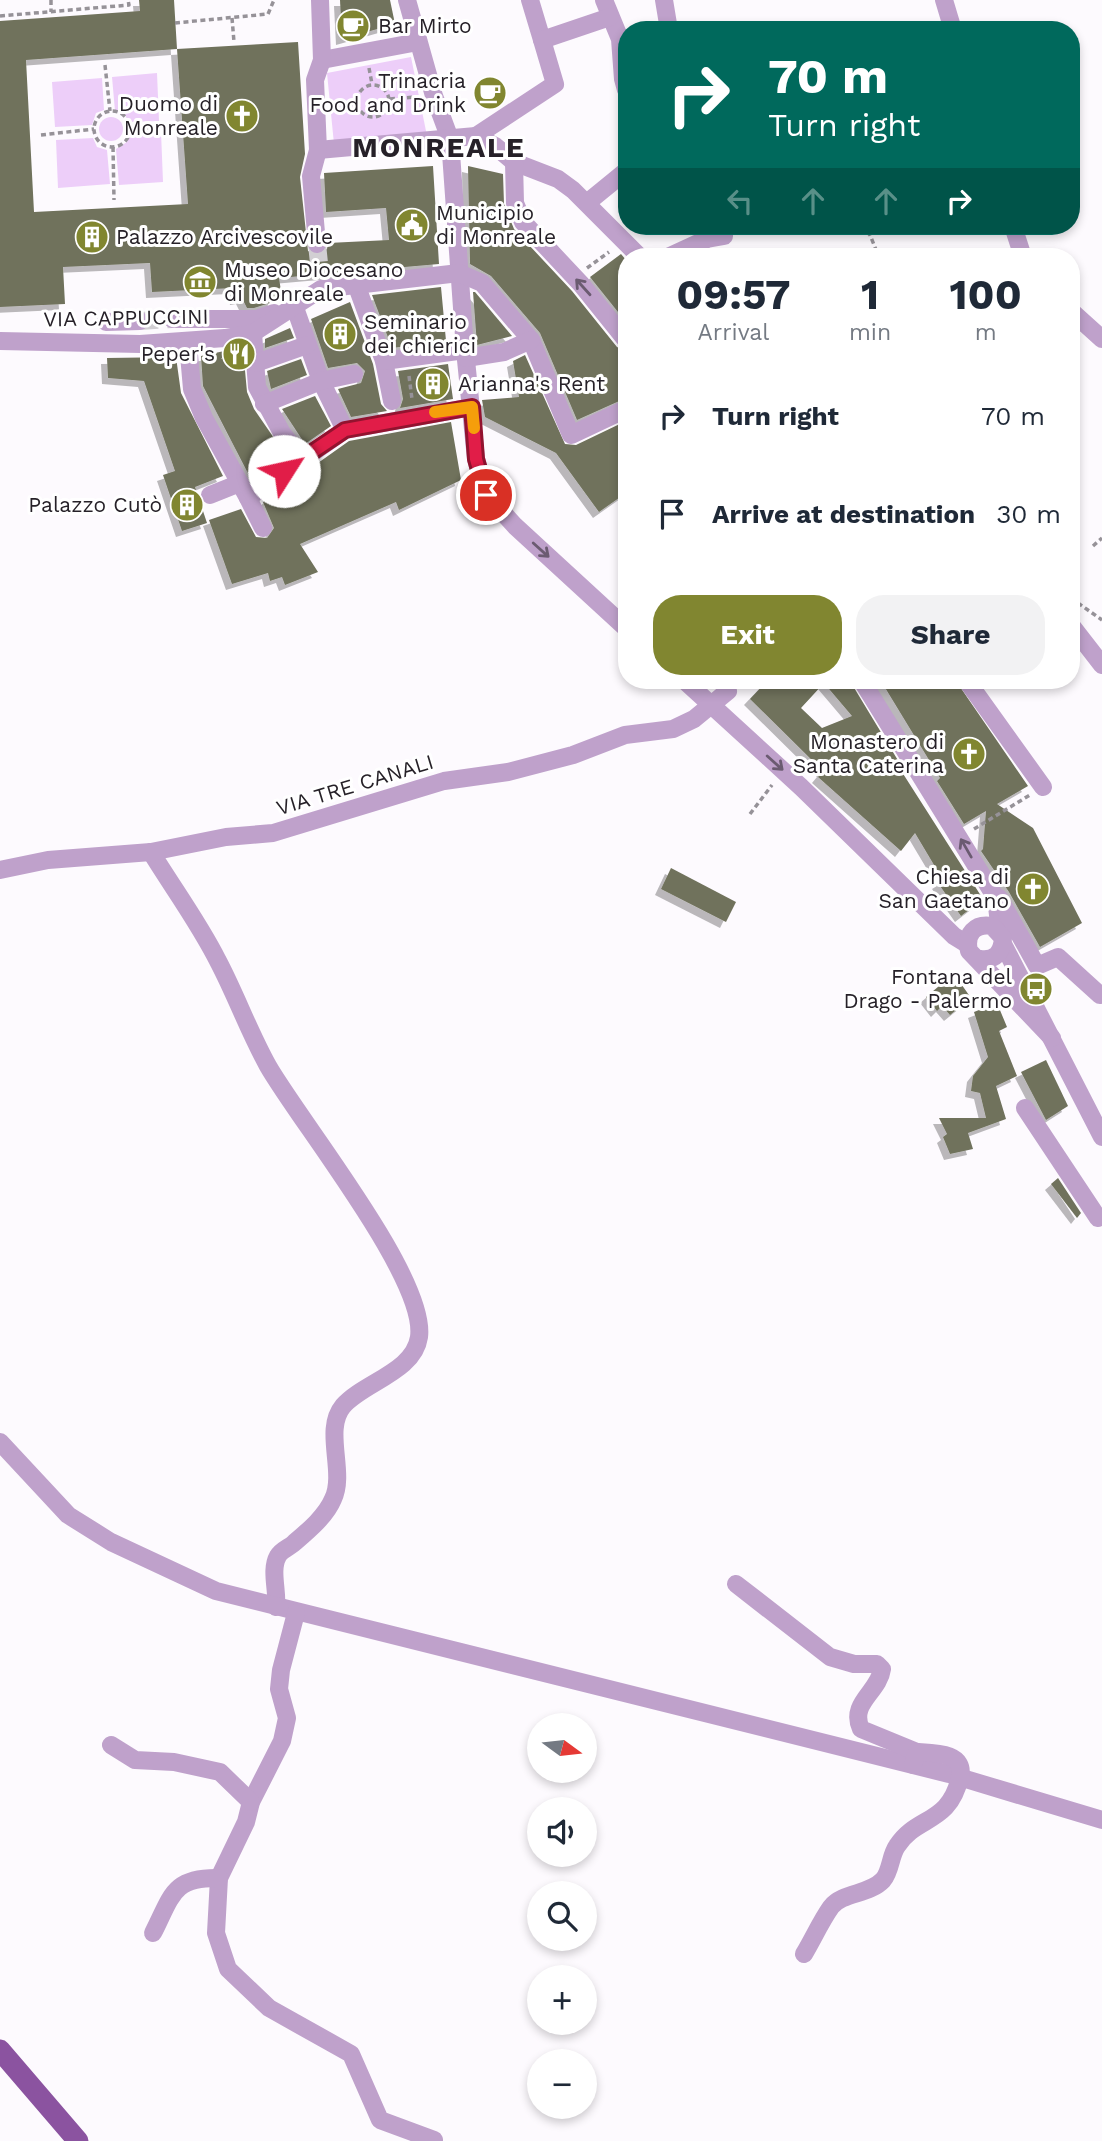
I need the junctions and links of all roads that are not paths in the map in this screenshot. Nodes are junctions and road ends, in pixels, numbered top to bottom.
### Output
1 (320, 0) edge
2 (407, 0) edge
3 (530, 0) edge
4 (604, 0) edge
5 (664, 0) edge
6 (944, 0) edge
7 (610, 18) junction
8 (668, 21) edge
9 (950, 21) edge
10 (618, 35) edge
11 (542, 40) junction
12 (418, 41) junction
13 (322, 60) junction
14 (476, 136) junction
15 (450, 139) junction
16 (318, 150) junction
17 (514, 162) junction
18 (618, 177) edge
19 (589, 202) junction
20 (720, 235) edge
21 (317, 244) tunnel mouth
22 (630, 248) edge
23 (688, 248) edge
24 (459, 273) junction
25 (356, 284) junction
26 (289, 308) junction
27 (172, 319) tunnel mouth
28 (1080, 319) edge
29 (140, 321) tunnel mouth
30 (106, 322) dead end
31 (618, 330) edge
32 (253, 333) junction
33 (1102, 339) edge
34 (531, 340) junction
35 (0, 341) edge
36 (188, 343) junction
37 (307, 345) junction
38 (465, 354) junction
39 (384, 361) junction
40 (256, 363) junction
41 (354, 374) dead end
42 (321, 381) junction
43 (264, 404) junction
44 (472, 407) junction
45 (394, 411) junction
46 (618, 413) edge
47 (345, 430) junction
48 (302, 458) junction
49 (244, 490) junction
50 (210, 495) dead end
51 (262, 528) dead end
52 (618, 621) edge
53 (1080, 637) edge
54 (1102, 665) edge
55 (694, 689) edge
56 (727, 689) edge
57 (867, 689) edge
58 (973, 689) edge
59 (719, 710) junction
60 (1043, 787) road end
61 (151, 852) junction
62 (0, 870) edge
63 (996, 898) junction
64 (1001, 938) junction
65 (967, 944) junction
66 (980, 960) junction
67 (1100, 995) dead end
68 (1052, 1038) junction
69 (1026, 1108) dead end
70 (1102, 1137) edge
71 (1101, 1222) edge
72 (0, 1442) edge
73 (736, 1584) dead end
74 (276, 1608) junction
75 (296, 1613) junction
76 (111, 1745) dead end
77 (915, 1759) junction
78 (251, 1802) junction
79 (1102, 1819) edge
80 (219, 1878) junction
81 (153, 1933) dead end
82 (804, 1954) dead end
83 (0, 2050) edge
84 (434, 2140) edge
85 (78, 2141) edge

1 - 13 street
2 - 12 street
3 - 11 street
4 - 7 street
5 - 8 street
6 - 9 street
7 - 10 street
7 - 11 street
11 - 14 street
12 - 13 street
12 - 15 street
13 - 16 street
14 - 15 street
14 - 17 street
15 - 16 street
15 - 24 street
16 - 21 street
17 - 19 street
31 -> 17 street
18 - 19 street
19 - 22 street
20 - 23 street
24 - 25 street
24 - 34 street
24 - 38 street
25 - 26 street
25 - 39 street
26 - 27 street
26 - 32 street
26 - 37 street
28 - 33 street
29 - 30 street
32 - 36 street, VIA CAPPUCCINI
32 - 40 street
34 - 38 street
34 - 46 street
35 - 36 street, VIA CAPPUCCINI
36 - 49 street
37 - 40 street
37 - 42 street
38 - 39 street
38 - 44 street
39 - 45 street
40 - 43 street
41 - 42 street
42 - 43 street
42 - 47 street
43 - 48 street
44 - 45 street
44 -> 52 street
45 - 47 street
47 - 48 street
48 - 49 street
49 - 50 street
49 - 51 street
53 - 54 street
55 - 59 street
56 - 59 street
63 -> 57 street
58 - 60 street
59 - 61 street, VIA TRE CANALI
59 -> 65 street
61 - 62 street, VIA TRE CANALI
61 - 74 street
63 - 64 street
63 - 67 street
64 - 65 street
64 - 66 street
64 - 68 street
65 - 66 street
66 - 68 street
68 - 70 street
69 - 71 street
72 - 74 street
73 - 77 street
74 - 75 street
75 - 77 street
75 - 78 street
76 - 78 street
77 - 79 street
77 - 82 street
78 - 80 street
80 - 81 street
80 - 84 street
83 - 85 main road

